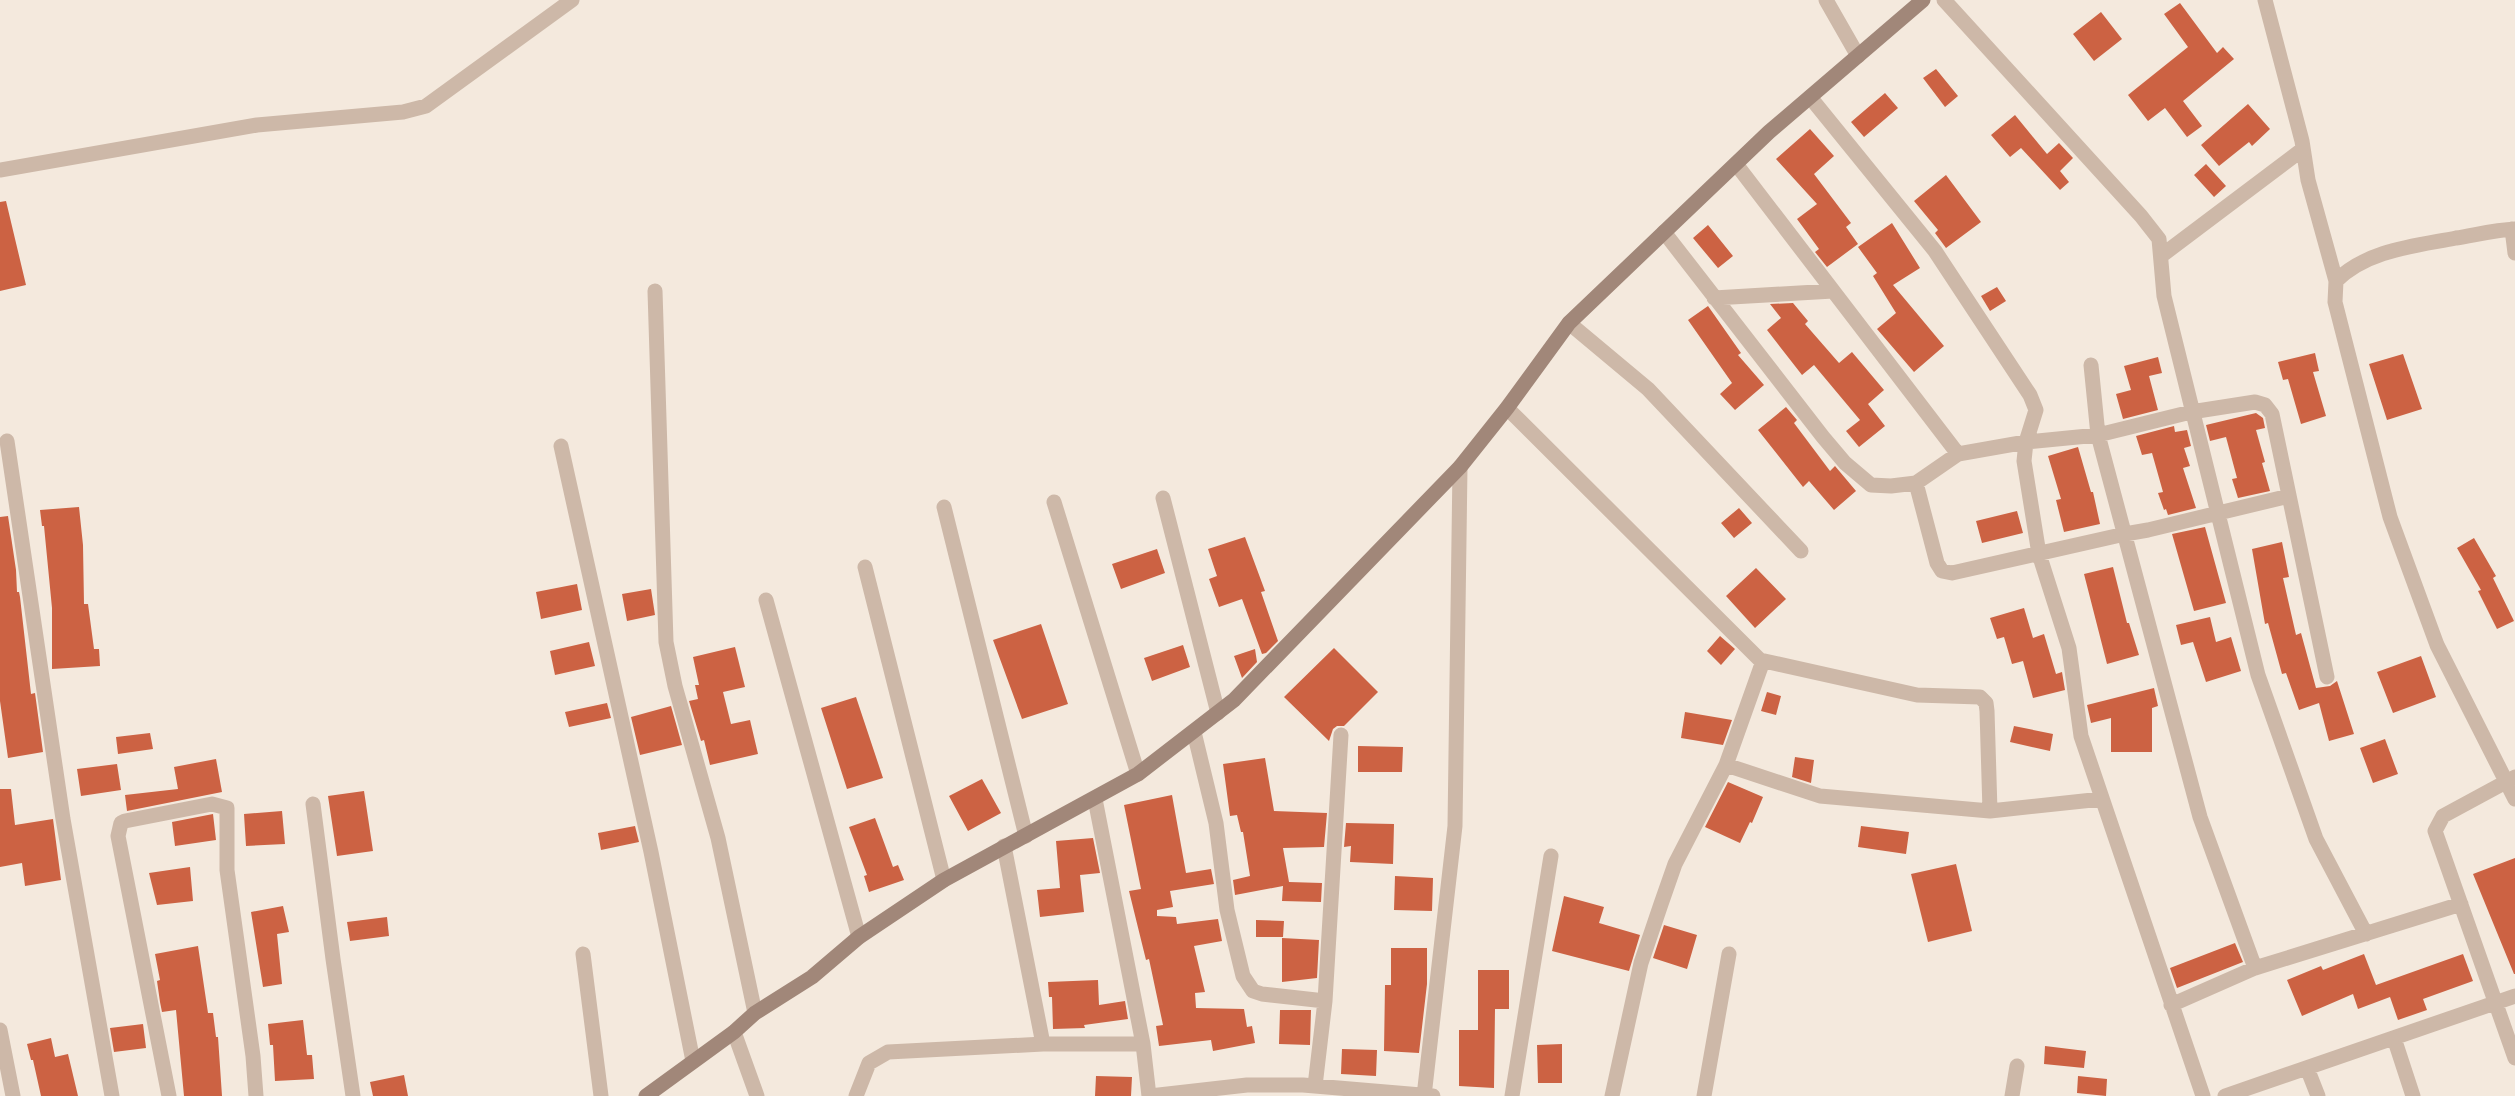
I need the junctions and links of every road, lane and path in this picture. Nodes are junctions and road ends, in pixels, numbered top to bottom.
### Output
1 (572, 0) edge
2 (1826, 0) edge
3 (1923, 0) edge
4 (1944, 0) edge
5 (2265, 0) edge
6 (1858, 56) junction
7 (1810, 97) junction
8 (2303, 149) junction
9 (1736, 164) junction
10 (0, 170) edge
11 (2513, 229) edge
12 (1664, 232) junction
13 (2515, 253) edge
14 (2161, 256) junction
15 (2336, 281) junction
16 (655, 291) dead end
17 (1833, 291) junction
18 (1714, 298) junction
19 (1569, 322) junction
20 (2091, 365) dead end
21 (1508, 408) junction
22 (2191, 412) junction
23 (2098, 435) junction
24 (7, 441) dead end
25 (2026, 442) junction
26 (561, 446) dead end
27 (1958, 454) junction
28 (1460, 468) junction
29 (1917, 483) junction
30 (2289, 496) junction
31 (1163, 498) dead end
32 (1054, 502) dead end
33 (944, 507) dead end
34 (2217, 513) junction
35 (2125, 534) junction
36 (1801, 551) dead end
37 (2039, 554) junction
38 (865, 567) dead end
39 (766, 600) dead end
40 (1763, 661) junction
41 (2327, 676) dead end
42 (1218, 713) junction
43 (1194, 732) junction
44 (1341, 735) dead end
45 (1726, 765) junction
46 (1138, 774) junction
47 (2510, 779) edge
48 (1095, 799) junction
49 (2102, 799) junction
50 (2515, 800) edge
51 (313, 804) dead end
52 (1990, 811) junction
53 (1026, 836) junction
54 (1004, 846) junction
55 (1551, 856) dead end
56 (944, 880) junction
57 (2462, 904) junction
58 (2366, 934) junction
59 (859, 937) junction
60 (583, 954) dead end
61 (1730, 954) dead end
62 (2255, 968) junction
63 (2515, 996) edge
64 (1325, 1001) junction
65 (2494, 1003) junction
66 (2171, 1005) junction
67 (755, 1013) junction
68 (0, 1030) edge
69 (734, 1032) junction
70 (2394, 1038) junction
71 (1043, 1044) junction
72 (1143, 1044) junction
73 (2515, 1058) edge
74 (693, 1061) junction
75 (2017, 1066) dead end
76 (2307, 1068) junction
77 (2196, 1077) junction
78 (1315, 1086) junction
79 (1427, 1095) edge
80 (13, 1096) edge
81 (112, 1096) edge
82 (169, 1096) edge
83 (256, 1096) edge
84 (353, 1096) edge
85 (601, 1096) edge
86 (646, 1096) edge
87 (757, 1096) edge
88 (856, 1096) edge
89 (1150, 1096) edge
90 (1512, 1096) edge
91 (1612, 1096) edge
92 (1704, 1096) edge
93 (2012, 1096) edge
94 (2192, 1096) edge
95 (2203, 1096) edge
96 (2225, 1096) edge
97 (2318, 1096) edge
98 (2413, 1096) edge

1 - 10 street
2 - 6 street
3 - 6 street
4 - 14 street
5 - 8 street
6 - 7 street
7 - 9 street
7 - 25 street
8 - 14 street
8 - 15 street
9 - 12 street
9 - 17 street
11 - 13 street
11 - 15 street
12 - 18 street
12 - 19 street
14 - 22 street
15 - 47 street
16 - 67 street
17 - 18 street
17 - 27 street
18 - 29 street
19 - 21 street
19 - 36 street
20 - 23 street
21 - 28 street
21 - 40 street
22 - 23 street
22 - 30 street
22 - 34 street
23 - 25 street
23 - 35 street
24 - 81 street
25 - 27 street
25 - 37 street
26 - 74 street
27 - 29 street
28 - 42 street
28 - 79 street
29 - 37 street
30 - 34 street
30 - 41 street
31 - 42 street
32 - 46 street
33 - 53 street
34 - 35 street
34 - 58 street
35 - 37 street
35 - 62 street
37 - 49 street
38 - 56 street
39 - 59 street
40 - 45 street
40 - 52 street
42 - 43 street
43 - 46 street
43 - 64 street
44 - 64 street
45 - 52 street
45 - 91 street
46 - 48 street
47 - 50 street
47 - 57 street
48 - 53 street
48 - 72 street
49 - 52 street
49 - 66 street
51 - 84 street
53 - 54 street
54 - 56 street
54 - 71 street
55 - 90 street
56 - 59 street
57 - 58 street
57 - 65 street
58 - 62 street
59 - 67 street
60 - 85 street
61 - 92 street
62 - 66 street
63 - 65 street
64 - 78 street
65 - 70 street
65 - 73 street
66 - 77 street
67 - 69 street
68 - 80 street
69 - 74 street
69 - 87 street
70 - 76 street
70 - 98 street
71 - 72 street
71 - 88 street
72 - 89 street
74 - 86 street
75 - 93 street
76 - 96 street
76 - 97 street
77 - 94 street
77 - 95 street
78 - 79 street
78 - 89 street
82 - 83 street

